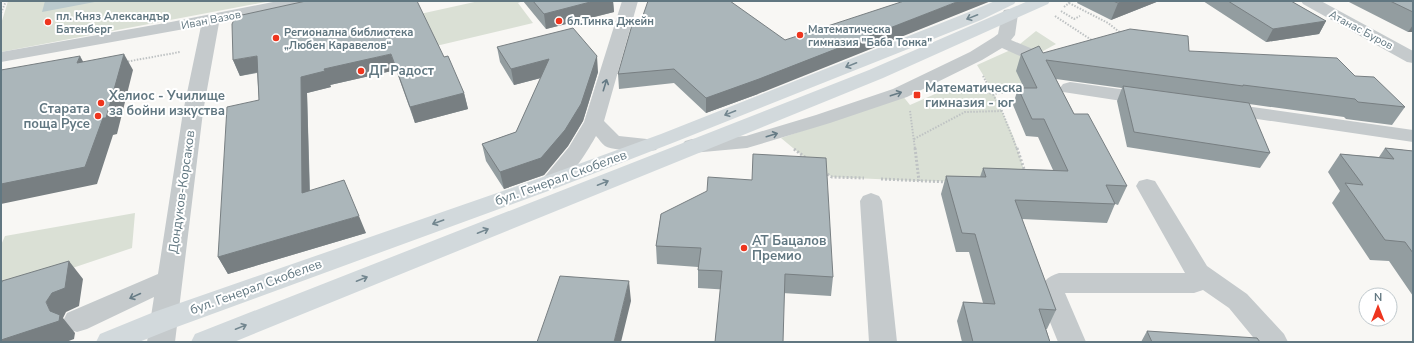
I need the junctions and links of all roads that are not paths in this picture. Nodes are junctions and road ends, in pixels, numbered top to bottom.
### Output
1 (303, 1) edge
2 (630, 1) edge
3 (1309, 1) edge
4 (1009, 7) edge
5 (1050, 8) edge
6 (211, 19) junction
7 (1008, 44) dead end
8 (1099, 45) edge
9 (1, 57) edge
10 (1413, 58) edge
11 (1070, 88) dead end
12 (1164, 101) edge
13 (1203, 106) edge
14 (594, 122) junction
15 (1413, 136) edge
16 (649, 145) junction
17 (551, 182) junction
18 (874, 186) road end
19 (1147, 186) dead end
20 (1198, 273) junction
21 (170, 279) junction
22 (77, 321) dead end
23 (163, 331) edge
24 (110, 342) edge
25 (205, 342) edge
26 (883, 342) edge
27 (1072, 342) edge
28 (1274, 342) edge

1 - 6 street, Иван Вазов
14 -> 2 street
3 - 10 street, Атанас Буров
4 - 5 main road, бул. Генерал Скобелев
4 -> 16 main road, бул. Генерал Скобелев
25 -> 4 main road, бул. Генерал Скобелев
6 - 9 street, Иван Вазов
6 - 21 street, Дондуков-Корсаков
7 - 8 street
11 - 12 street
13 - 15 street
14 - 16 street
14 - 17 street
16 - 17 main road, бул. Генерал Скобелев
17 -> 23 main road, бул. Генерал Скобелев
18 - 26 street
19 - 20 street
20 - 27 street
20 - 28 street
21 -> 22 street
21 - 23 street, Дондуков-Корсаков
23 - 24 main road, бул. Генерал Скобелев

